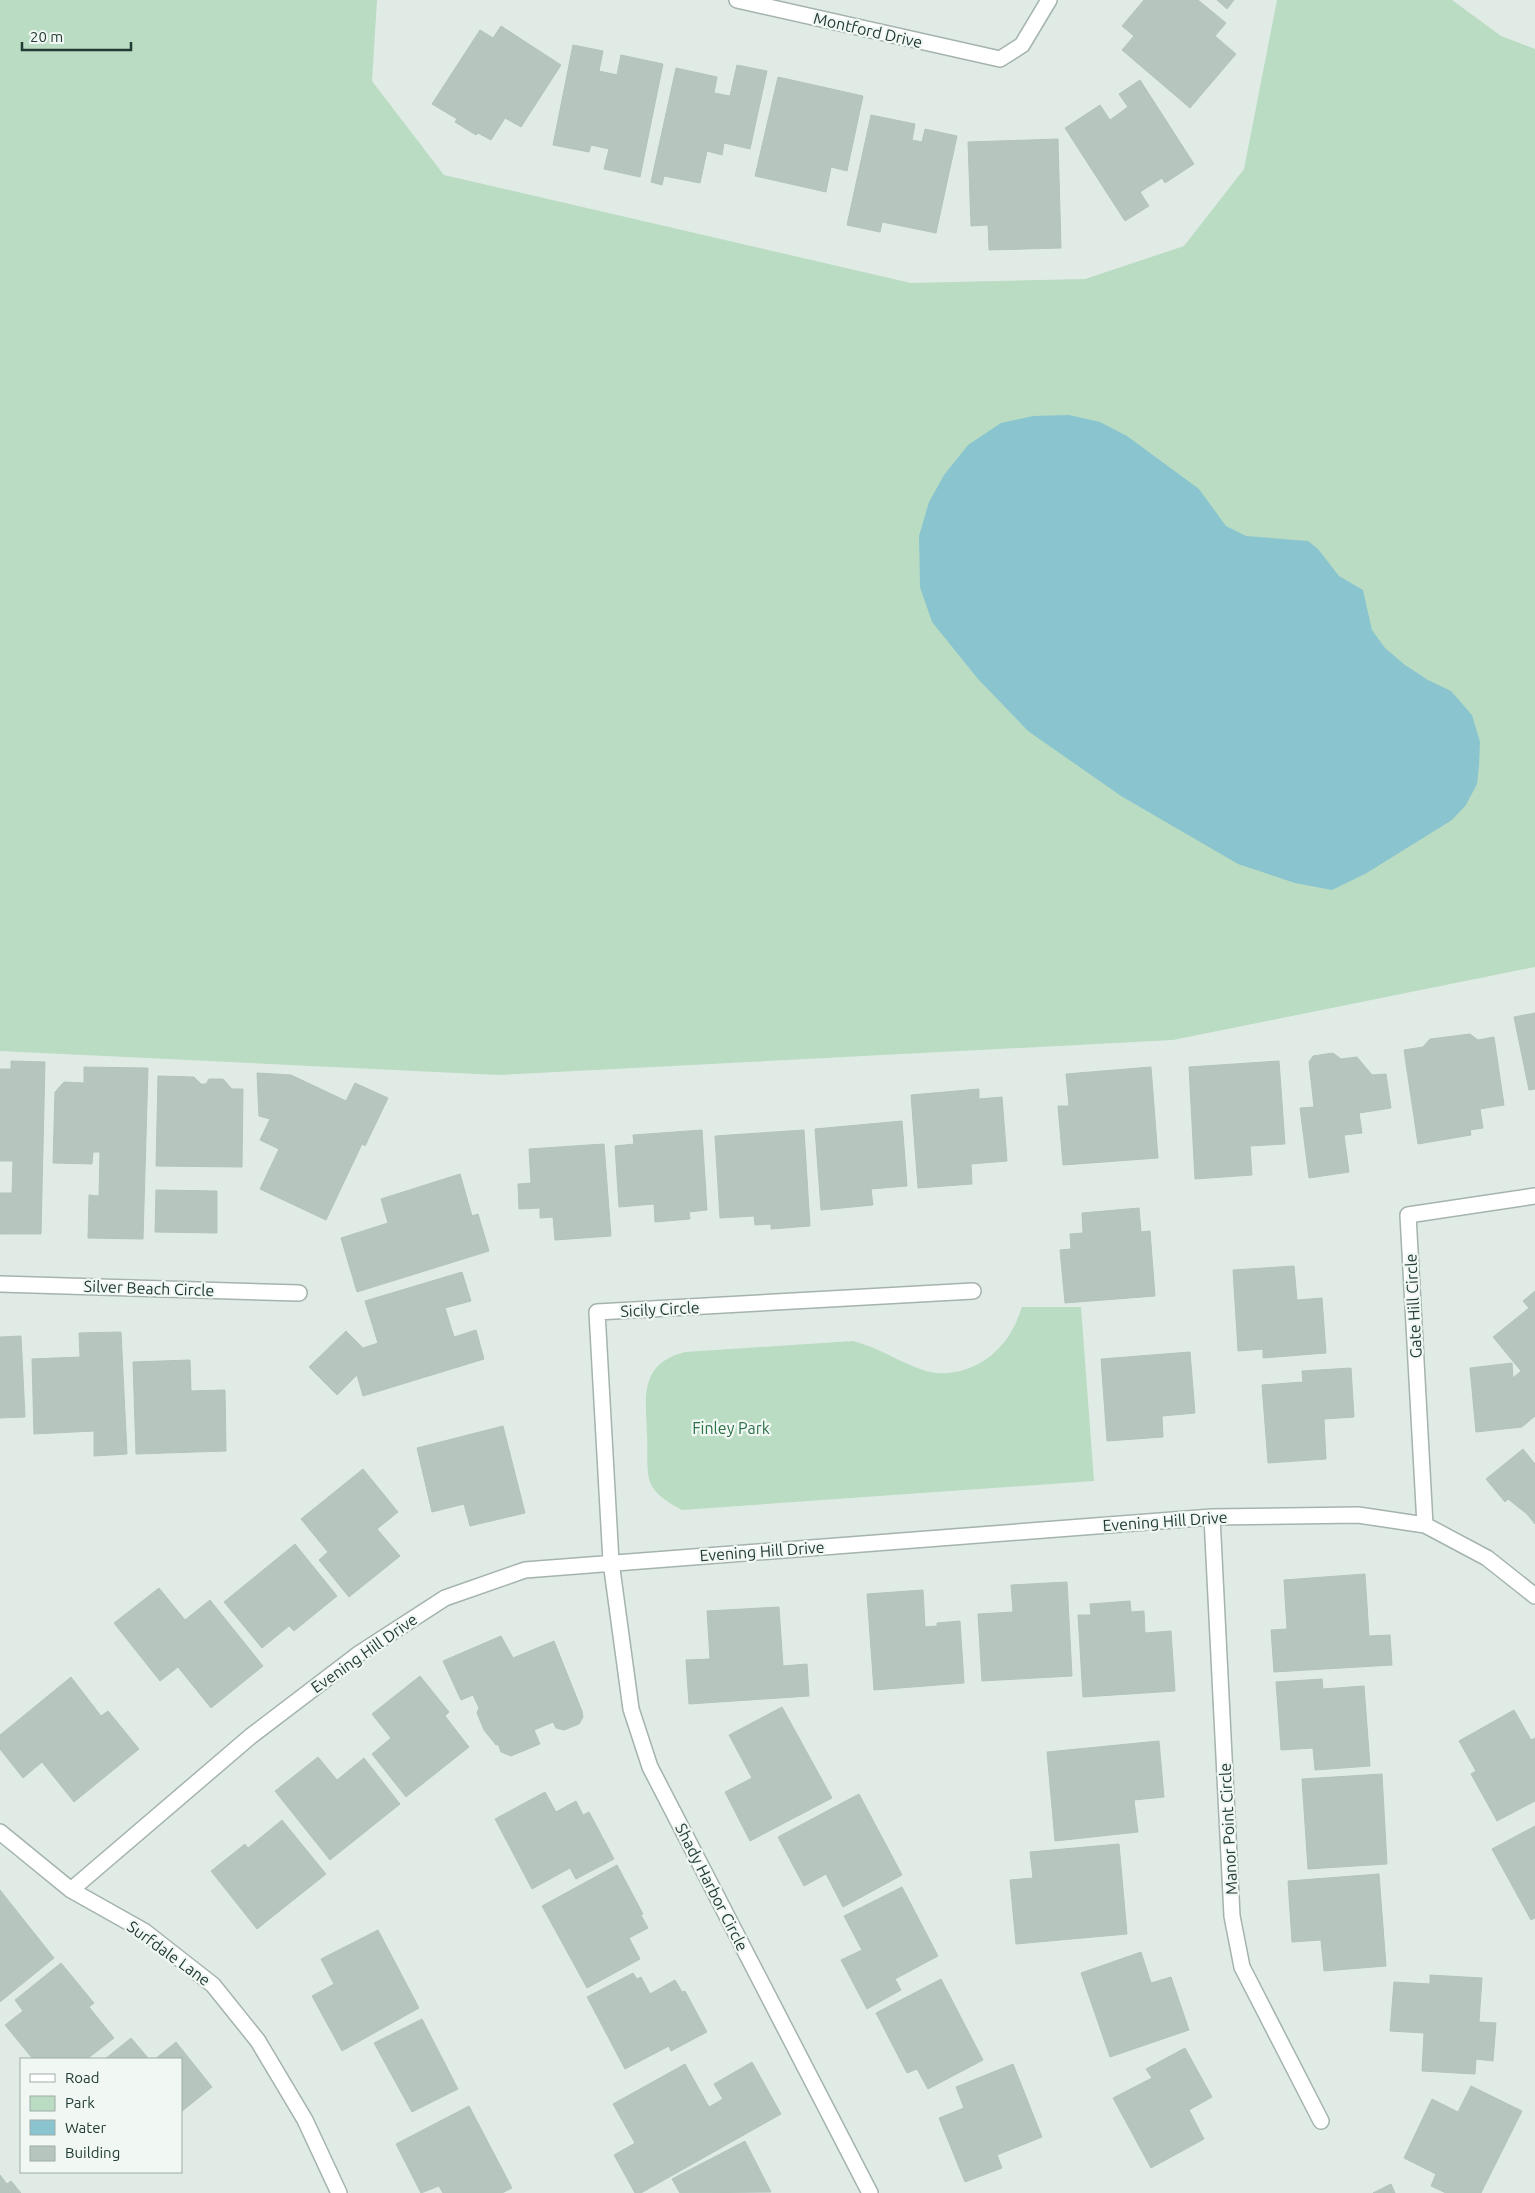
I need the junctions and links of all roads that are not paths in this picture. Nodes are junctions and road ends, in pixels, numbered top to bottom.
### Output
1 (737, 0) edge
2 (1049, 0) edge
3 (1535, 1196) edge
4 (0, 1284) edge
5 (973, 1291) dead end
6 (299, 1293) dead end
7 (1212, 1517) junction
8 (1425, 1525) junction
9 (612, 1562) junction
10 (1535, 1596) edge
11 (0, 1832) edge
12 (71, 1890) junction
13 (1320, 2121) dead end
14 (334, 2191) edge
15 (870, 2193) edge

1 - 2 street, Montford Drive
3 - 8 street, Gate Hill Circle
4 - 6 street, Silver Beach Circle
5 - 9 street, Sicily Circle
7 - 8 street, Evening Hill Drive
7 - 9 street, Evening Hill Drive
7 - 13 street, Manor Point Circle
8 - 10 street, Evening Hill Drive
9 - 12 street, Evening Hill Drive
9 - 15 street, Shady Harbor Circle
11 - 12 street, Surfdale Lane
12 - 14 street, Surfdale Lane

